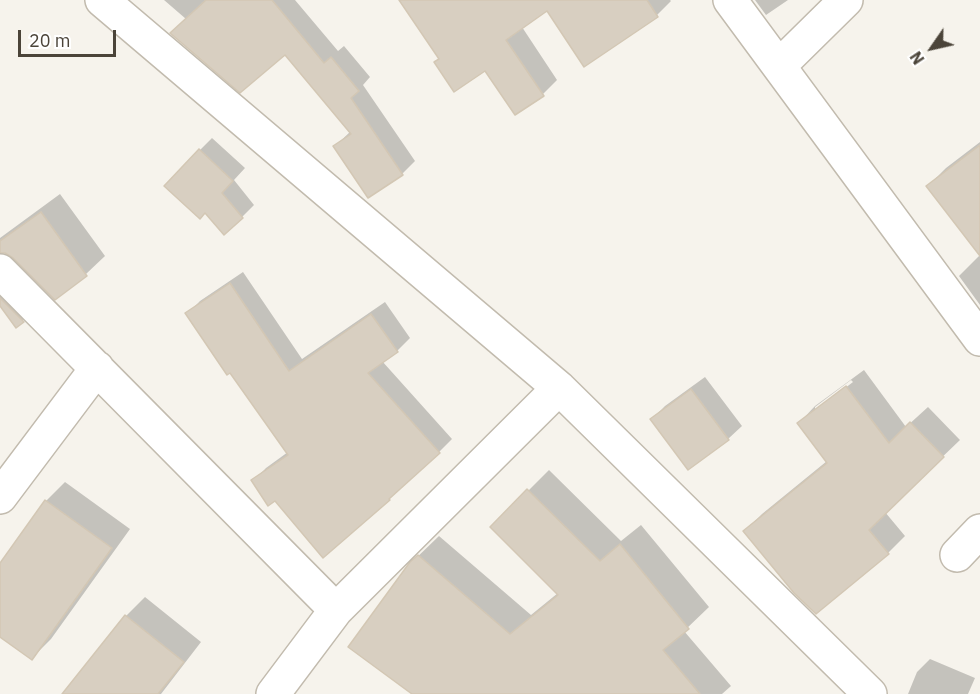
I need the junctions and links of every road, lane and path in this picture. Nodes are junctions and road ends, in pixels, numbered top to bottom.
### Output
1 (102, 0) edge
2 (730, 0) edge
3 (846, 0) edge
4 (779, 66) junction
5 (0, 271) edge
6 (980, 339) edge
7 (97, 368) junction
8 (560, 388) junction
9 (0, 497) edge
10 (980, 531) edge
11 (957, 555) dead end
12 (336, 610) junction
13 (273, 694) edge
14 (870, 694) edge

1 - 8 street
2 - 4 street
3 - 4 street
4 - 6 street
5 - 7 street
7 - 9 street
7 - 12 street
8 - 12 street
8 - 14 street
10 - 11 street
12 - 13 street

